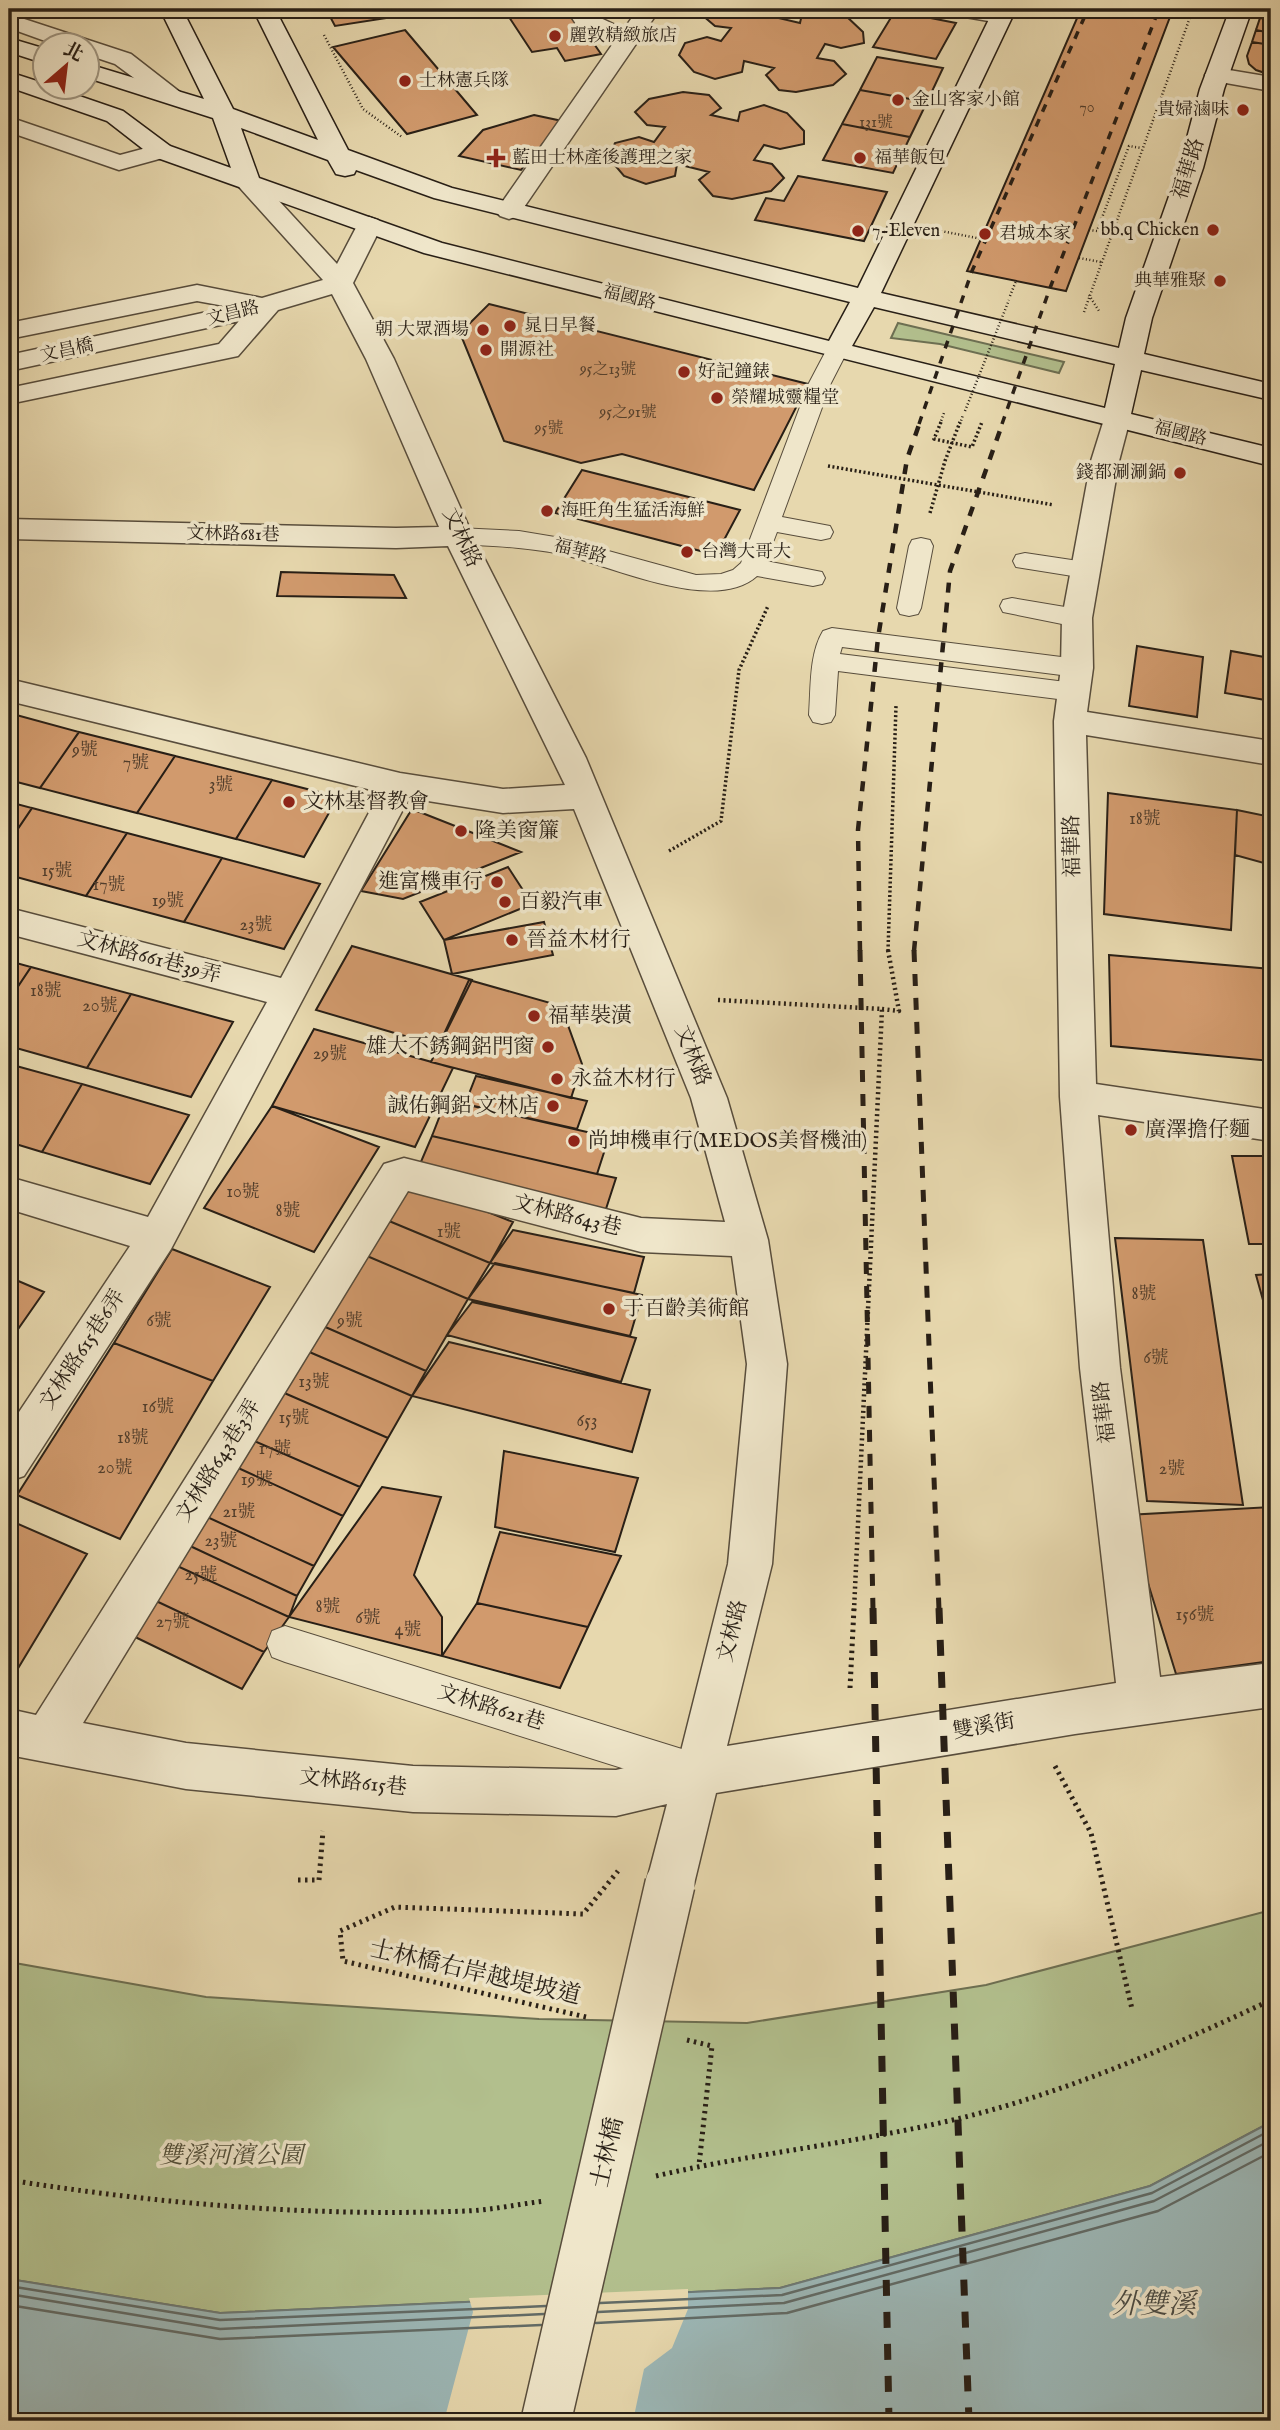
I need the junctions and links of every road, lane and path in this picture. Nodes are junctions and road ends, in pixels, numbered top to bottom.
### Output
1 (171, 9) edge
2 (264, 9) edge
3 (577, 9) edge
4 (649, 9) edge
5 (956, 9) edge
6 (1193, 9) edge
7 (1241, 9) edge
8 (1002, 13) edge
9 (9, 21) edge
10 (322, 31) dead end
11 (42, 32) edge
12 (626, 39) junction
13 (13, 47) edge
14 (102, 52) edge
15 (32, 53) edge
16 (102, 75) edge
17 (1217, 75) junction
18 (9, 79) edge
19 (1271, 84) edge
20 (173, 96) junction
21 (223, 114) junction
22 (9, 124) edge
23 (409, 142) dead end
24 (1141, 148) junction
25 (161, 150) junction
26 (340, 157) junction
27 (249, 183) junction
28 (509, 211) junction
29 (369, 225) junction
30 (1089, 230) dead end
31 (982, 239) dead end
32 (935, 241) dead end
33 (1079, 258) dead end
34 (1101, 262) junction
35 (1017, 281) dead end
36 (340, 284) junction
37 (1003, 291) dead end
38 (1016, 294) dead end
39 (864, 297) junction
40 (267, 306) junction
41 (1084, 312) dead end
42 (9, 331) edge
43 (125, 339) joint
44 (837, 350) junction
45 (1130, 359) junction
46 (9, 363) edge
47 (1271, 391) edge
48 (9, 396) edge
49 (944, 413) dead end
50 (1116, 419) junction
51 (982, 422) dead end
52 (953, 443) junction
53 (1271, 457) edge
54 (820, 465) dead end
55 (937, 484) junction
56 (1062, 506) dead end
57 (769, 523) junction
58 (9, 529) edge
59 (821, 532) dead end
60 (458, 536) junction
61 (921, 546) joint
62 (1025, 561) dead end
63 (752, 567) junction
64 (1085, 570) junction
65 (813, 578) dead end
66 (770, 600) dead end
67 (1012, 606) dead end
68 (909, 608) dead end
69 (1077, 618) junction
70 (826, 661) junction
71 (900, 671) junction
72 (9, 690) edge
73 (1074, 694) junction
74 (822, 715) dead end
75 (1271, 753) edge
76 (400, 785) junction
77 (586, 796) junction
78 (669, 851) dead end
79 (9, 921) edge
80 (290, 994) junction
81 (718, 1000) dead end
82 (882, 1009) junction
83 (1078, 1097) junction
84 (1271, 1126) edge
85 (392, 1182) joint
86 (9, 1193) edge
87 (157, 1237) junction
88 (749, 1240) junction
89 (9, 1462) edge
90 (285, 1644) dead end
91 (1271, 1685) edge
92 (850, 1688) dead end
93 (1141, 1704) junction
94 (27, 1736) edge
95 (1063, 1758) dead end
96 (698, 1773) junction
97 (322, 1841) dead end
98 (298, 1880) dead end
99 (670, 1884) joint
100 (583, 1914) dead end
101 (1132, 2009) dead end
102 (594, 2019) dead end
103 (673, 2037) dead end
104 (699, 2165) dead end
105 (545, 2421) edge

1 - 21 street, 文林路
2 - 26 street
3 - 12 street
4 - 12 street
5 - 8 street
6 - 24 path
7 - 17 street, 福華路
8 - 39 street
9 - 11 street
10 - 23 path
12 - 28 street
13 - 15 street
14 - 20 street
16 - 20 street
17 - 19 street
17 - 45 street, 福華路
18 - 25 street, 福國路
20 - 21 street
21 - 26 street
21 - 27 street, 文林路
22 - 25 street
24 - 30 path
24 - 34 path
25 - 27 street, 福國路
26 - 28 street
26 - 29 street
27 - 29 street, 福國路
27 - 36 street, 文林路
28 - 39 street
29 - 36 street
29 - 44 street, 福國路
31 - 32 path
33 - 34 path
34 - 41 path
35 - 52 path, bridge
36 - 40 street, 文昌路
36 - 60 street, 文林路
37 - 38 path
39 - 44 street
39 - 45 street
40 - 42 street
40 - 43 street, 文昌路
40 - 48 street
43 - 46 street, 文昌橋
44 - 50 street, 福國路
44 - 57 lane
45 - 47 street
45 - 50 street, 福華路
49 - 52 path
50 - 53 street, 福國路
50 - 64 street, 福華路
51 - 52 path
52 - 55 path
54 - 55 path
55 - 56 path
55 - 61 path
57 - 59 lane
57 - 63 lane
58 - 60 street, 文林路681巷
60 - 63 lane, 福華路
60 - 77 street, 文林路
61 - 68 lane
62 - 64 lane
63 - 65 lane
64 - 69 street, 福華路
66 - 78 path
67 - 69 lane
69 - 73 street, 福華路
70 - 71 lane
70 - 73 lane
70 - 74 lane
71 - 73 lane
71 - 82 path
72 - 76 street
73 - 75 street
73 - 83 street, 福華路
76 - 77 street
76 - 80 street
77 - 88 street, 文林路
79 - 80 street, 文林路661巷39弄
80 - 87 street
81 - 82 path
82 - 92 path
83 - 84 street
83 - 93 street, 福華路
85 - 88 street, 文林路643巷
85 - 94 street, 文林路643巷3弄
86 - 87 street
87 - 89 street, 文林路615巷6弄
88 - 96 street, 文林路
90 - 96 lane, 文林路621巷
91 - 93 street, 雙溪街
93 - 96 street, 雙溪街
94 - 96 street, 文林路615巷
95 - 101 path
96 - 99 street, 文林路
97 - 98 path
99 - 105 street, 士林橋, bridge
100 - 102 path, 士林橋右岸越堤坡道
103 - 104 path

